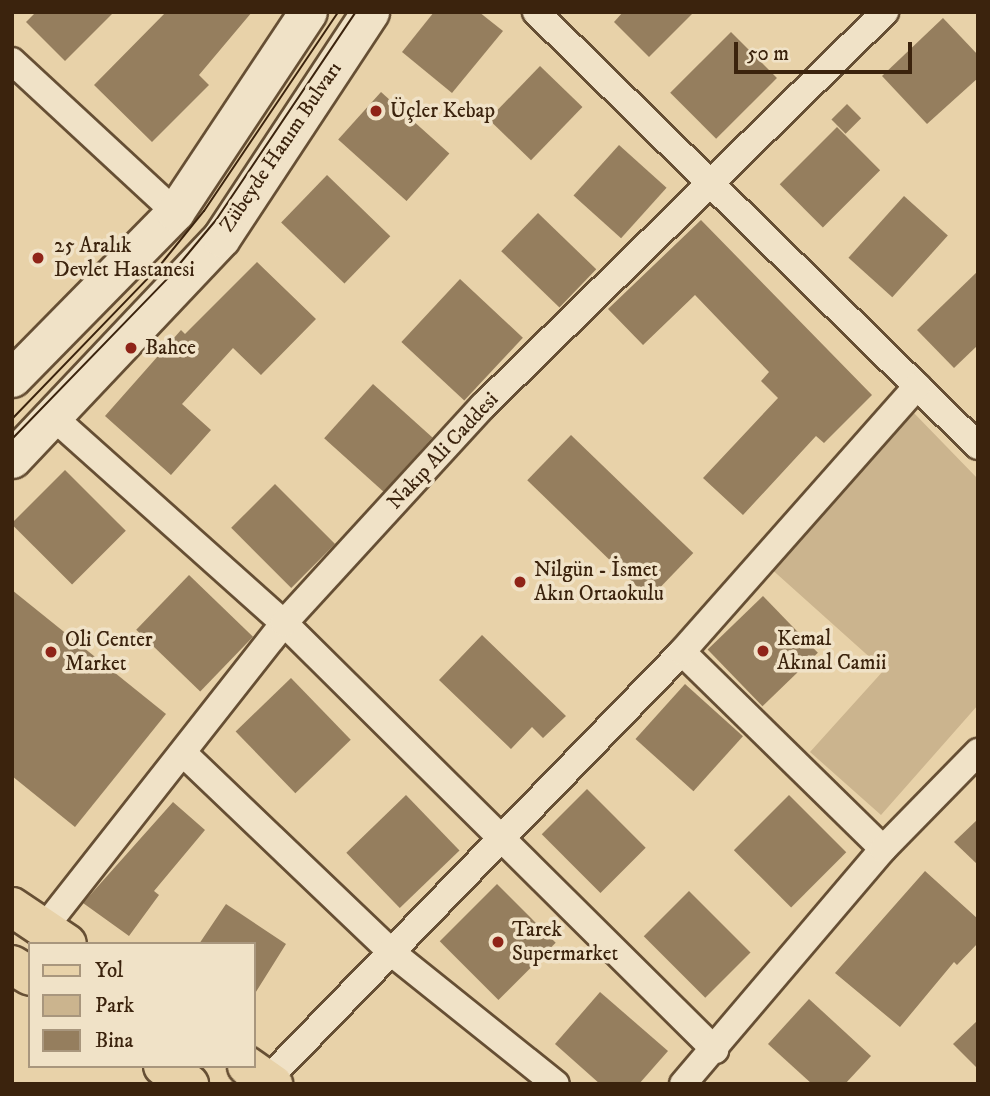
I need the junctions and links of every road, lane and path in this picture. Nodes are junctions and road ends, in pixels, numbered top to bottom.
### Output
1 (308, 12) edge
2 (370, 12) edge
3 (536, 12) edge
4 (885, 12) edge
5 (12, 61) edge
6 (711, 185) junction
7 (175, 212) junction
8 (12, 378) edge
9 (916, 386) junction
10 (51, 415) junction
11 (978, 446) edge
12 (12, 459) edge
13 (284, 623) junction
14 (682, 652) junction
15 (978, 752) edge
16 (183, 753) junction
17 (501, 842) junction
18 (883, 849) junction
19 (12, 907) edge
20 (55, 936) edge
21 (391, 953) junction
22 (12, 965) edge
23 (28, 975) edge
24 (715, 1050) junction
25 (166, 1068) edge
26 (262, 1077) edge
27 (189, 1084) edge
28 (556, 1084) edge
29 (683, 1084) edge

1 - 7 main road
2 - 10 main road, Zübeyde Hanım Bulvarı
3 - 6 street
4 - 6 street, Nakıp Ali Caddesi
5 - 7 street
6 - 9 street
6 - 13 street, Nakıp Ali Caddesi
7 - 8 main road
9 - 11 street
9 - 14 street
10 - 12 main road, Zübeyde Hanım Bulvarı
10 - 13 street
13 - 16 street, Nakıp Ali Caddesi
13 - 17 street
14 - 17 street
14 - 18 street
15 - 18 street
16 - 20 street, Nakıp Ali Caddesi
16 - 21 street
17 - 21 street
17 - 24 street
18 - 24 street
19 - 20 main road
21 - 26 street
21 - 28 street
22 - 23 main road
24 - 29 street
25 - 27 main road

